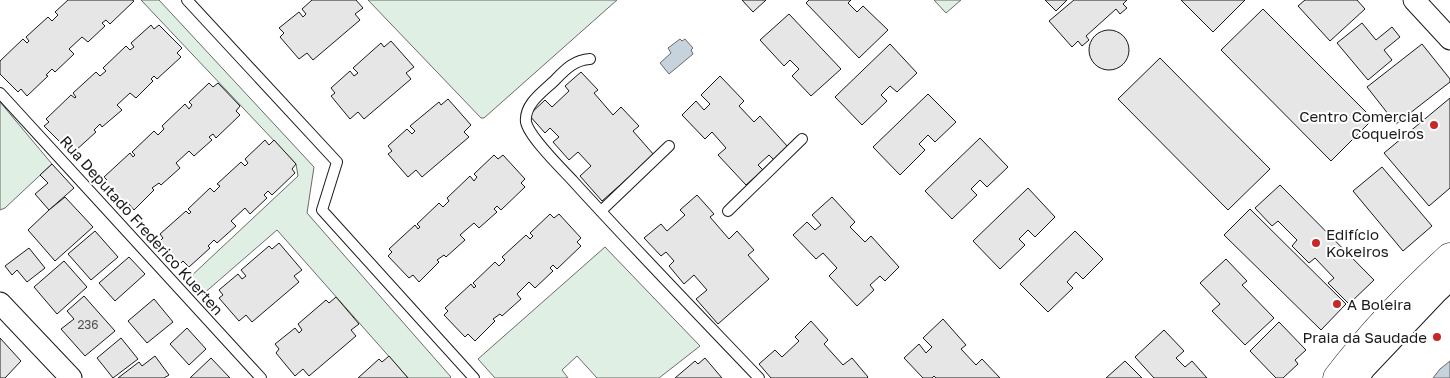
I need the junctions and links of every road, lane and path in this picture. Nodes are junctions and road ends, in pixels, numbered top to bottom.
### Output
1 (187, 0) edge
2 (1414, 0) edge
3 (1450, 39) edge
4 (590, 59) dead end
5 (0, 92) edge
6 (802, 139) dead end
7 (670, 146) dead end
8 (601, 211) junction
9 (728, 211) dead end
10 (1450, 257) edge
11 (1450, 280) edge
12 (0, 303) edge
13 (71, 378) edge
14 (261, 378) edge
15 (474, 378) edge
16 (759, 378) edge
17 (1337, 378) edge
18 (1358, 378) edge

1 - 15 lane
2 - 3 street
4 - 8 lane
5 - 14 lane, Rua Deputado Frederico Kuerten
6 - 9 lane
7 - 8 lane
8 - 16 lane
10 - 17 main road
11 - 18 street
12 - 13 street

